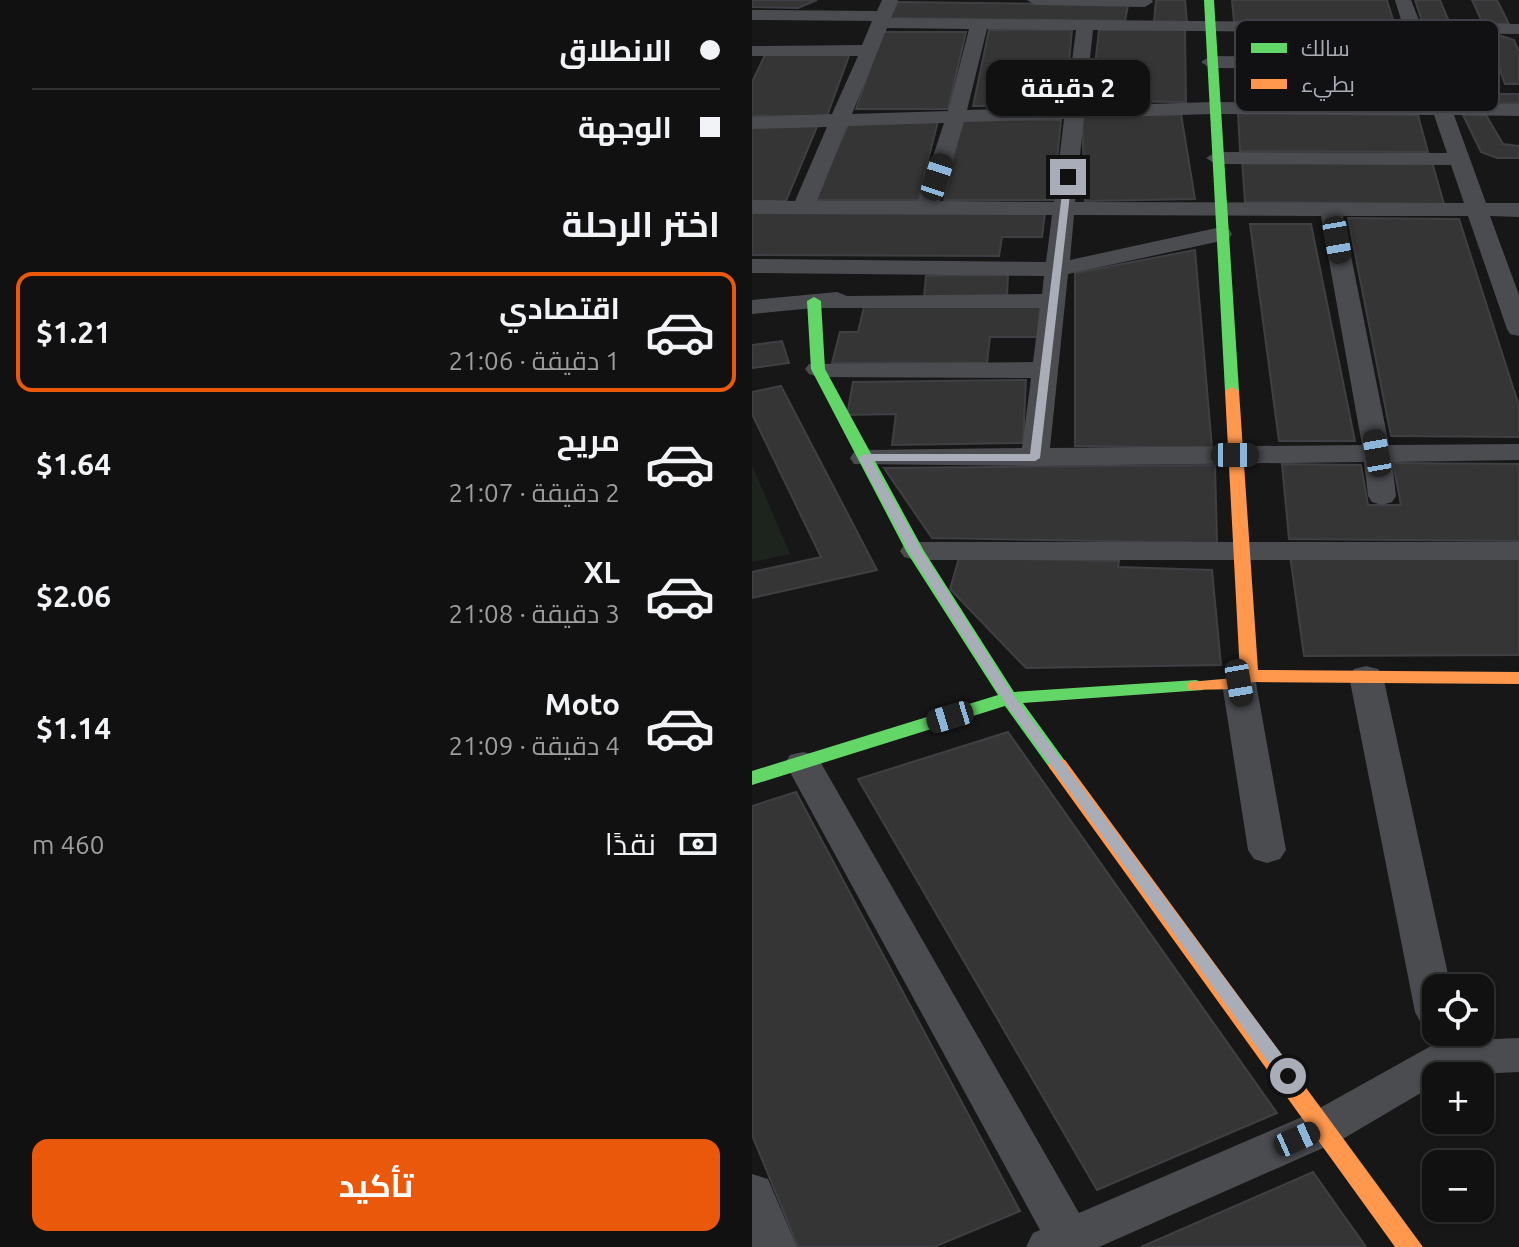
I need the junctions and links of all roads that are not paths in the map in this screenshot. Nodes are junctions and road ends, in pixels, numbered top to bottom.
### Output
1 (836, 0) edge
2 (1035, 0) edge
3 (1209, 0) edge
4 (1403, 0) edge
5 (1145, 1) edge
6 (885, 13) edge
7 (752, 15) edge
8 (802, 15) junction
9 (1409, 20) edge
10 (979, 24) junction
11 (1085, 25) junction
12 (1141, 26) junction
13 (1208, 26) junction
14 (1235, 26) edge
15 (1499, 29) edge
16 (1519, 29) edge
17 (871, 50) junction
18 (752, 52) edge
19 (1210, 62) junction
20 (1235, 62) edge
21 (1213, 108) junction
22 (1235, 108) edge
23 (1443, 112) edge
24 (1075, 114) junction
25 (956, 117) junction
26 (840, 121) junction
27 (752, 123) edge
28 (1216, 158) junction
29 (1459, 159) junction
30 (752, 207) edge
31 (803, 207) junction
32 (927, 207) junction
33 (1064, 208) junction
34 (1220, 209) junction
35 (1331, 210) junction
36 (1477, 210) junction
37 (1519, 210) edge
38 (1221, 234) junction
39 (752, 266) edge
40 (843, 266) junction
41 (1058, 269) junction
42 (1052, 301) junction
43 (825, 302) junction
44 (752, 307) edge
45 (1519, 329) edge
46 (818, 369) junction
47 (1043, 370) junction
48 (1519, 452) edge
49 (1377, 453) junction
50 (1235, 455) junction
51 (864, 458) junction
52 (1035, 458) junction
53 (1382, 496) dead end
54 (915, 551) junction
55 (1241, 551) junction
56 (1519, 551) edge
57 (1366, 676) junction
58 (1519, 678) edge
59 (1244, 679) junction
60 (1009, 698) junction
61 (803, 763) junction
62 (752, 778) edge
63 (1267, 850) dead end
64 (1428, 974) edge
65 (1442, 1046) edge
66 (1451, 1046) edge
67 (1519, 1055) edge
68 (1325, 1127) junction
69 (752, 1193) edge
70 (1065, 1244) edge
71 (773, 1247) edge
72 (1410, 1247) edge

1 - 8 street
2 - 5 street
3 - 13 street
4 - 9 street
5 - 12 street
6 - 8 street
6 - 10 street
6 - 17 street
7 - 8 street
10 - 11 street
10 - 25 street
11 - 12 street
11 - 24 street
12 - 13 street
13 - 14 street
13 - 19 street
15 - 16 street
17 - 18 street
17 - 26 street
19 - 20 street
19 - 21 street
21 - 22 street
21 - 24 street
21 - 28 street
23 - 29 street
24 - 25 street
24 - 33 street
25 - 26 street
25 - 32 street
26 - 27 street
26 - 31 street
28 - 29 street
28 - 34 street
29 - 36 street
30 - 31 street
31 - 32 street
32 - 33 street
33 - 34 street
33 - 41 street
34 - 35 street
34 - 38 street
35 - 36 street
35 - 49 street
36 - 37 street
36 - 45 street
38 - 41 street
38 - 50 street
39 - 40 street
40 - 41 street
40 - 43 street
41 - 42 street
42 - 43 street
42 - 47 street
43 - 44 street
43 - 46 street
46 - 47 street
46 - 51 street
47 - 52 street
48 - 49 street
49 - 50 street
49 - 53 street
50 - 52 street
50 - 55 street
51 - 52 street
51 - 54 street
54 - 55 street
54 - 60 street
55 - 56 street
55 - 59 street
57 - 58 street
57 - 59 street
57 - 64 street
59 - 60 street
59 - 63 street
60 - 61 street
60 - 68 street
61 - 62 street
61 - 70 street
65 - 68 street
66 - 67 street
68 - 70 street
68 - 72 street
69 - 71 street

